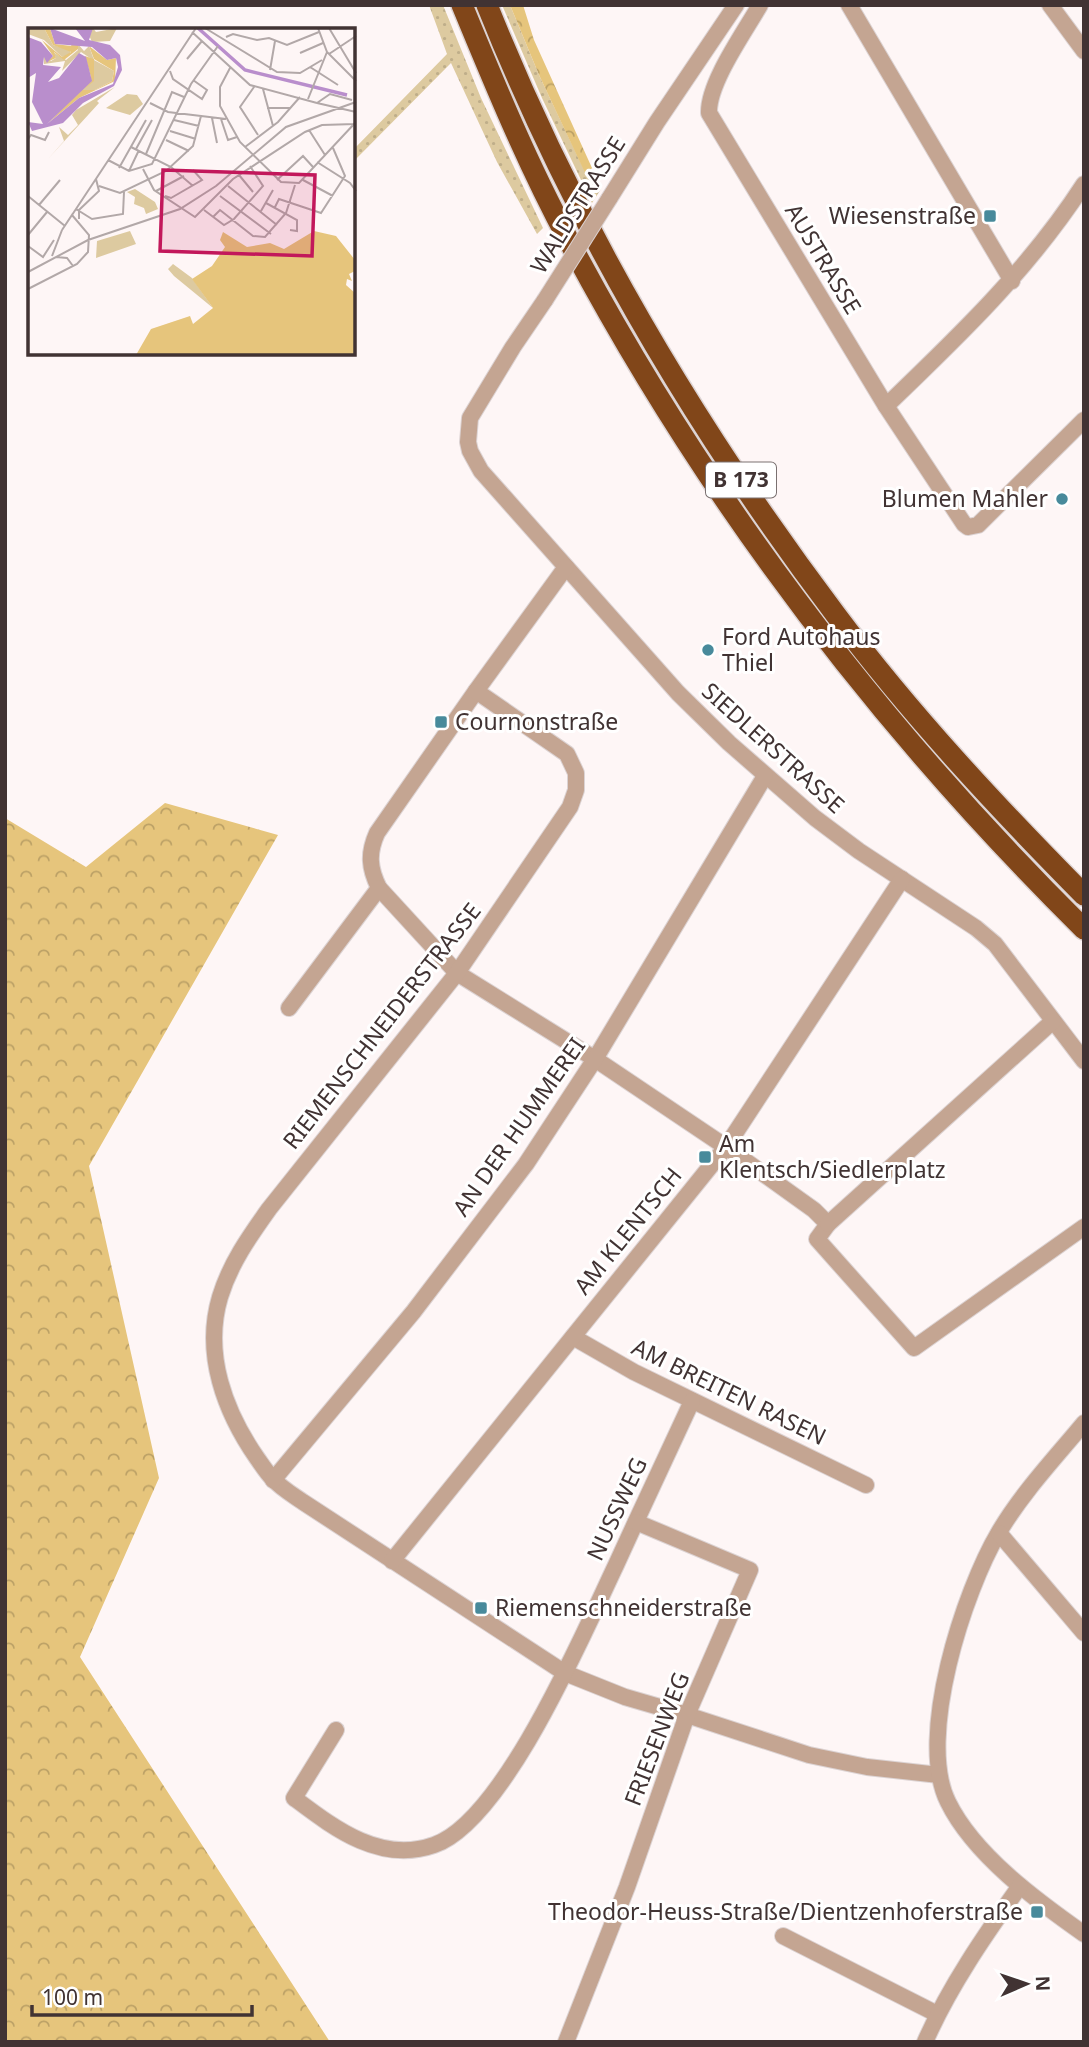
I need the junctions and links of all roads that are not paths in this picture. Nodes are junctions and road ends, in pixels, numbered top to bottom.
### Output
1 (462, 5) edge
2 (487, 5) edge
3 (736, 5) edge
4 (760, 5) edge
5 (849, 5) edge
6 (1050, 5) edge
7 (1084, 51) edge
8 (1084, 184) edge
9 (1012, 281) junction
10 (886, 406) junction
11 (1084, 420) edge
12 (467, 434) joint
13 (566, 567) junction
14 (476, 691) junction
15 (765, 776) junction
16 (902, 879) junction
17 (379, 888) junction
18 (1084, 895) edge
19 (1084, 929) edge
20 (457, 973) junction
21 (289, 1008) dead end
22 (1053, 1021) junction
23 (595, 1059) junction
24 (1084, 1061) edge
25 (726, 1147) junction
26 (828, 1224) junction
27 (1084, 1227) edge
28 (573, 1337) junction
29 (692, 1401) junction
30 (1084, 1423) edge
31 (273, 1479) junction
32 (866, 1485) dead end
33 (636, 1522) junction
34 (999, 1533) junction
35 (392, 1561) junction
36 (1084, 1633) edge
37 (565, 1674) junction
38 (687, 1715) junction
39 (336, 1730) dead end
40 (939, 1775) junction
41 (1020, 1886) junction
42 (1084, 1934) edge
43 (783, 1936) dead end
44 (937, 2014) junction
45 (566, 2042) edge
46 (925, 2042) edge

1 - 19 highway, B 173
2 - 18 highway, B 173
3 - 12 street, WALDSTRASSE, bridge
4 - 10 street, AUSTRASSE
5 - 9 street
6 - 7 street
8 - 9 street
9 - 10 street
10 - 11 street, AUSTRASSE
12 - 13 street, SIEDLERSTRASSE
13 - 14 street
13 - 15 street, SIEDLERSTRASSE
14 - 17 street
14 - 20 street, RIEMENSCHNEIDERSTRASSE
15 - 16 street, SIEDLERSTRASSE
15 - 23 street, AN DER HUMMEREI
16 - 22 street, SIEDLERSTRASSE
16 - 25 street, AM KLENTSCH
17 - 20 street
17 - 21 street
20 - 23 street
20 - 31 street, RIEMENSCHNEIDERSTRASSE
22 - 24 street, SIEDLERSTRASSE
22 - 26 street
23 - 25 street
23 - 31 street, AN DER HUMMEREI
25 - 26 street
25 - 28 street, AM KLENTSCH
26 - 27 street
28 - 29 street, AM BREITEN RASEN
28 - 35 street, AM KLENTSCH
29 - 32 street, AM BREITEN RASEN
29 - 33 street, NUSSWEG
30 - 34 street
31 - 35 street, RIEMENSCHNEIDERSTRASSE
33 - 37 street, NUSSWEG
33 - 38 street, FRIESENWEG
34 - 36 street
34 - 40 street
35 - 37 street, RIEMENSCHNEIDERSTRASSE
37 - 38 street, RIEMENSCHNEIDERSTRASSE
37 - 39 street, NUSSWEG
38 - 40 street, RIEMENSCHNEIDERSTRASSE
38 - 45 street, FRIESENWEG
40 - 41 street
41 - 42 street
41 - 44 street
43 - 44 street
44 - 46 street

